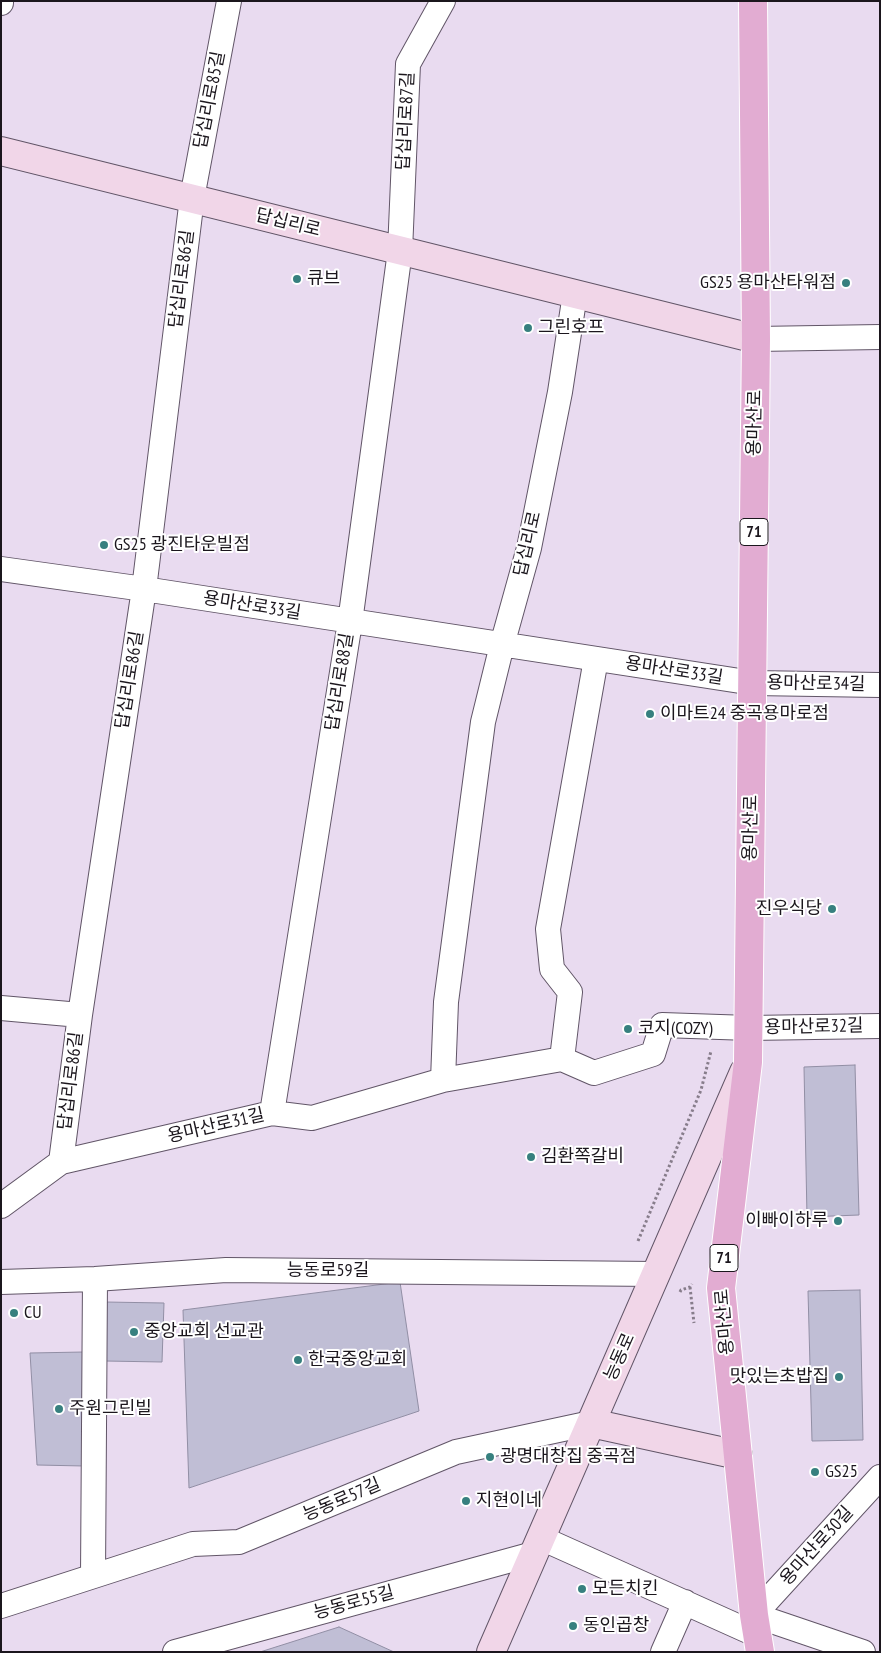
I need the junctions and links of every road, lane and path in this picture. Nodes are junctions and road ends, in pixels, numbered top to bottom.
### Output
1 (229, 1) edge
2 (443, 1) edge
3 (753, 1) edge
4 (1, 151) edge
5 (192, 198) junction
6 (400, 250) junction
7 (576, 294) junction
8 (880, 337) edge
9 (756, 340) junction
10 (1, 569) edge
11 (144, 589) junction
12 (350, 622) junction
13 (502, 645) junction
14 (596, 659) junction
15 (753, 683) junction
16 (880, 685) edge
17 (1, 1008) edge
18 (80, 1015) junction
19 (880, 1026) edge
20 (749, 1028) junction
21 (562, 1059) junction
22 (748, 1062) junction
23 (443, 1080) junction
24 (272, 1113) junction
25 (61, 1162) junction
26 (1, 1206) edge
27 (656, 1274) junction
28 (95, 1279) junction
29 (1, 1282) edge
30 (591, 1423) junction
31 (738, 1455) junction
32 (880, 1477) edge
33 (537, 1546) junction
34 (93, 1576) junction
35 (684, 1602) junction
36 (1, 1606) edge
37 (757, 1634) edge
38 (175, 1652) edge
39 (491, 1652) edge
40 (663, 1652) edge
41 (863, 1652) edge

1 - 5 street, 답십리로85길
2 - 6 street, 답십리로87길
3 - 9 main road, 용마산로 / 71
4 - 5 street, 답십리로
5 - 6 street, 답십리로
5 - 11 street, 답십리로86길
6 - 7 street, 답십리로
6 - 12 street, 답십리로88길
7 - 9 street, 답십리로
7 - 13 street, 답십리로
8 - 9 street
9 - 15 main road, 용마산로 / 71
10 - 11 street, 용마산로33길
11 - 12 street, 용마산로33길
11 - 18 street, 답십리로86길
12 - 13 street, 용마산로33길
12 - 24 street, 답십리로88길
13 - 14 street, 용마산로33길
13 - 23 street
14 - 15 street, 용마산로33길
14 - 21 street
15 - 16 street, 용마산로34길
15 - 20 main road, 용마산로 / 71
17 - 18 street
18 - 25 street, 답십리로86길
19 - 20 street, 용마산로32길
20 - 21 street
20 - 22 main road, 용마산로 / 71
21 - 23 street, 용마산로31길
22 - 27 street, 능동로
22 - 31 main road, 용마산로 / 71
23 - 24 street, 용마산로31길
24 - 25 street, 용마산로31길
25 - 26 street, 용마산로31길
27 - 28 street, 능동로59길
27 - 30 street, 능동로
28 - 29 street, 능동로59길
28 - 34 street
30 - 31 street
30 - 33 street, 능동로
30 - 34 street, 능동로57길
31 - 37 main road, 용마산로 / 71
32 - 37 street, 용마산로30길
33 - 35 street
33 - 38 street, 능동로55길
33 - 39 street, 능동로
34 - 36 street, 능동로57길
35 - 37 street
35 - 40 street
37 - 41 street

